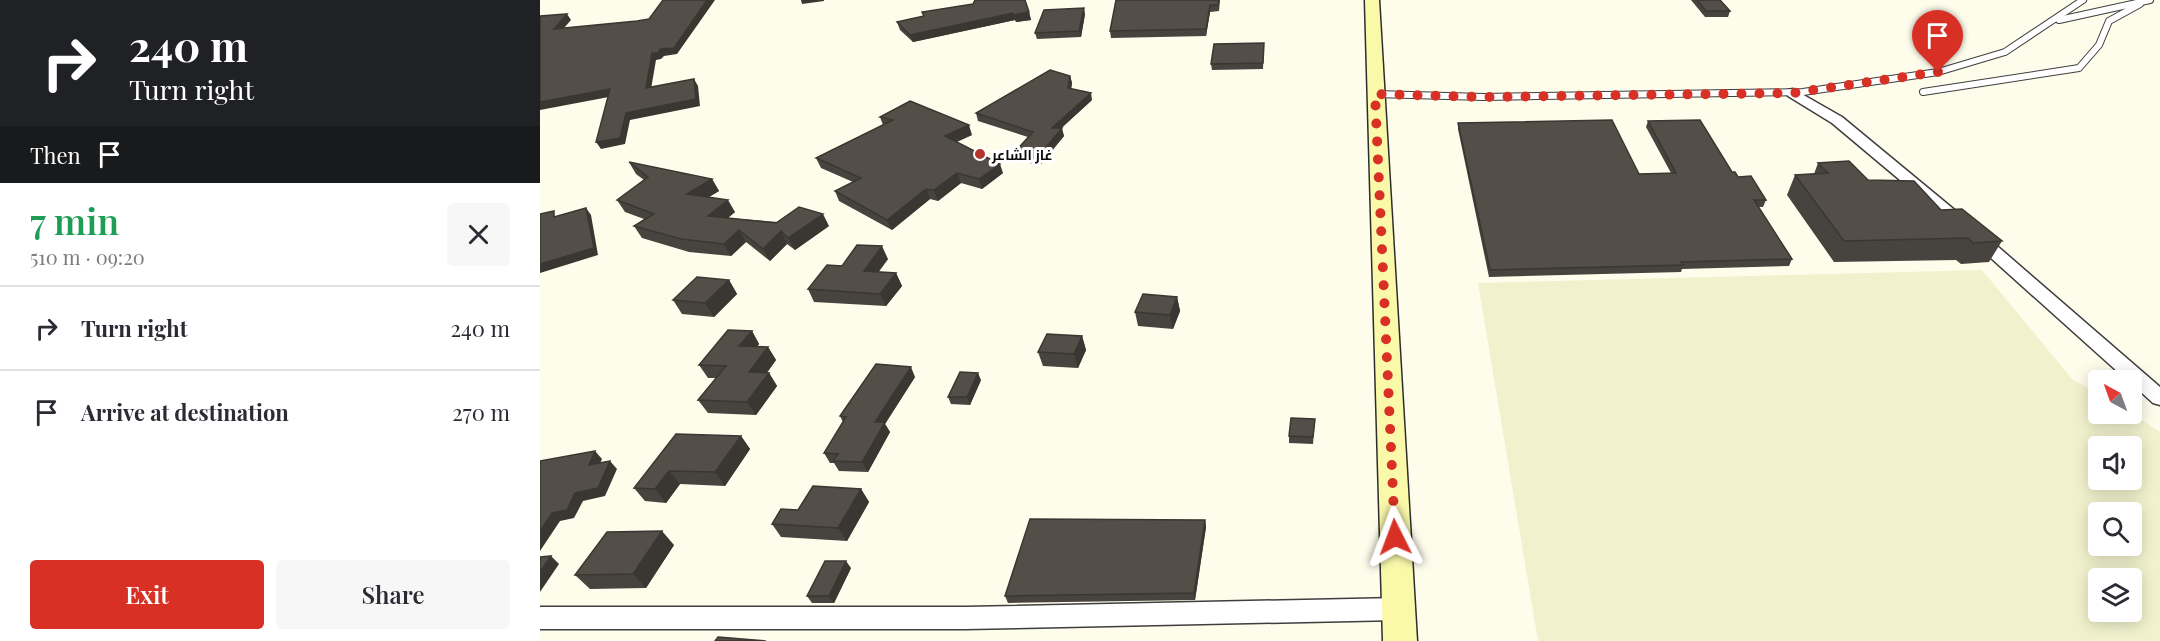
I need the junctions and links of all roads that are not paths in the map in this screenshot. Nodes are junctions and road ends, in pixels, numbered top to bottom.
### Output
1 (1372, 0) edge
2 (2083, 0) edge
3 (2150, 0) edge
4 (2140, 4) junction
5 (2054, 21) junction
6 (1923, 92) dead end
7 (1793, 93) junction
8 (1375, 94) junction
9 (2160, 398) edge
10 (1398, 609) junction
11 (540, 618) edge
12 (1400, 641) edge

1 - 8 main road
2 - 5 lane
3 - 4 lane
4 - 5 lane
4 - 6 lane
5 - 7 lane
7 - 8 lane
7 - 9 street
8 - 10 main road
10 - 11 street
10 - 12 main road

